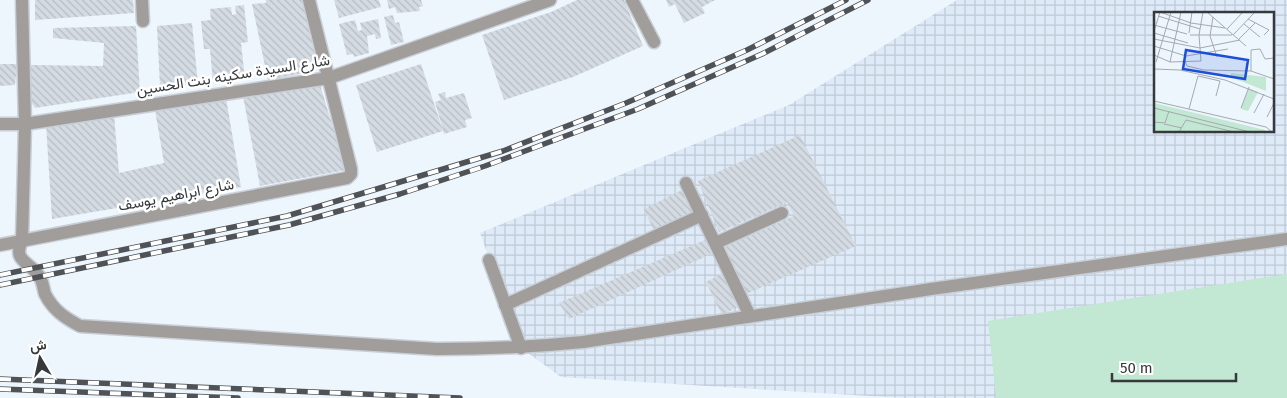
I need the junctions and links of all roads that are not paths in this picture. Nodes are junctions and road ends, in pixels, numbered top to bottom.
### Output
1 (22, 0) edge
2 (142, 0) edge
3 (309, 0) edge
4 (550, 0) edge
5 (632, 0) edge
6 (144, 21) dead end
7 (654, 42) dead end
8 (329, 78) junction
9 (0, 124) edge
10 (25, 124) junction
11 (686, 183) dead end
12 (782, 213) dead end
13 (702, 216) junction
14 (1287, 239) edge
15 (22, 241) junction
16 (716, 243) junction
17 (0, 245) edge
18 (489, 260) dead end
19 (505, 305) junction
20 (750, 316) junction
21 (520, 348) junction

1 - 10 street
2 - 6 street
3 - 8 street
4 - 8 street, شارع السيدة سكينه بنت الحسين
5 - 7 street
8 - 10 street, شارع السيدة سكينه بنت الحسين
8 - 15 street, شارع ابراهيم يوسف
9 - 10 street, شارع السيدة سكينه بنت الحسين
10 - 15 street
11 - 13 street
12 - 16 street
13 - 16 street
13 - 19 street
14 - 20 street
15 - 17 street, شارع ابراهيم يوسف
15 - 21 street
16 - 20 street
18 - 19 street
19 - 21 street
20 - 21 street

